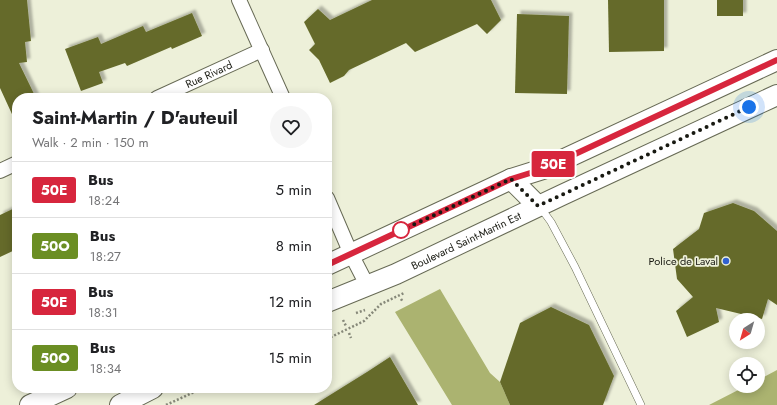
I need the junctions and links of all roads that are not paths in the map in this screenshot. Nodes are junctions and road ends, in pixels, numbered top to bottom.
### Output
1 (239, 0) edge
2 (262, 50) junction
3 (777, 60) edge
4 (168, 93) edge
5 (281, 93) edge
6 (777, 95) edge
7 (671, 109) junction
8 (684, 138) junction
9 (12, 165) edge
10 (1, 169) edge
11 (511, 179) junction
12 (538, 206) junction
13 (332, 210) edge
14 (351, 254) junction
15 (332, 263) edge
16 (367, 285) junction
17 (332, 300) edge
18 (56, 393) edge
19 (143, 393) edge
20 (30, 405) edge
21 (120, 405) edge
22 (641, 405) edge

1 - 2 street
2 - 4 street, Rue Rivard
2 - 5 street
3 - 7 main road
6 - 8 main road, Boulevard Saint-Martin Est
7 - 8 main road
7 - 11 main road
8 - 12 main road, Boulevard Saint-Martin Est
9 - 10 street
11 - 12 main road
11 - 14 main road
12 - 16 main road, Boulevard Saint-Martin Est
12 - 22 lane
13 - 14 street
14 - 15 main road
14 - 16 street
16 - 17 main road, Boulevard Saint-Martin Est
18 - 20 main road
19 - 21 main road

